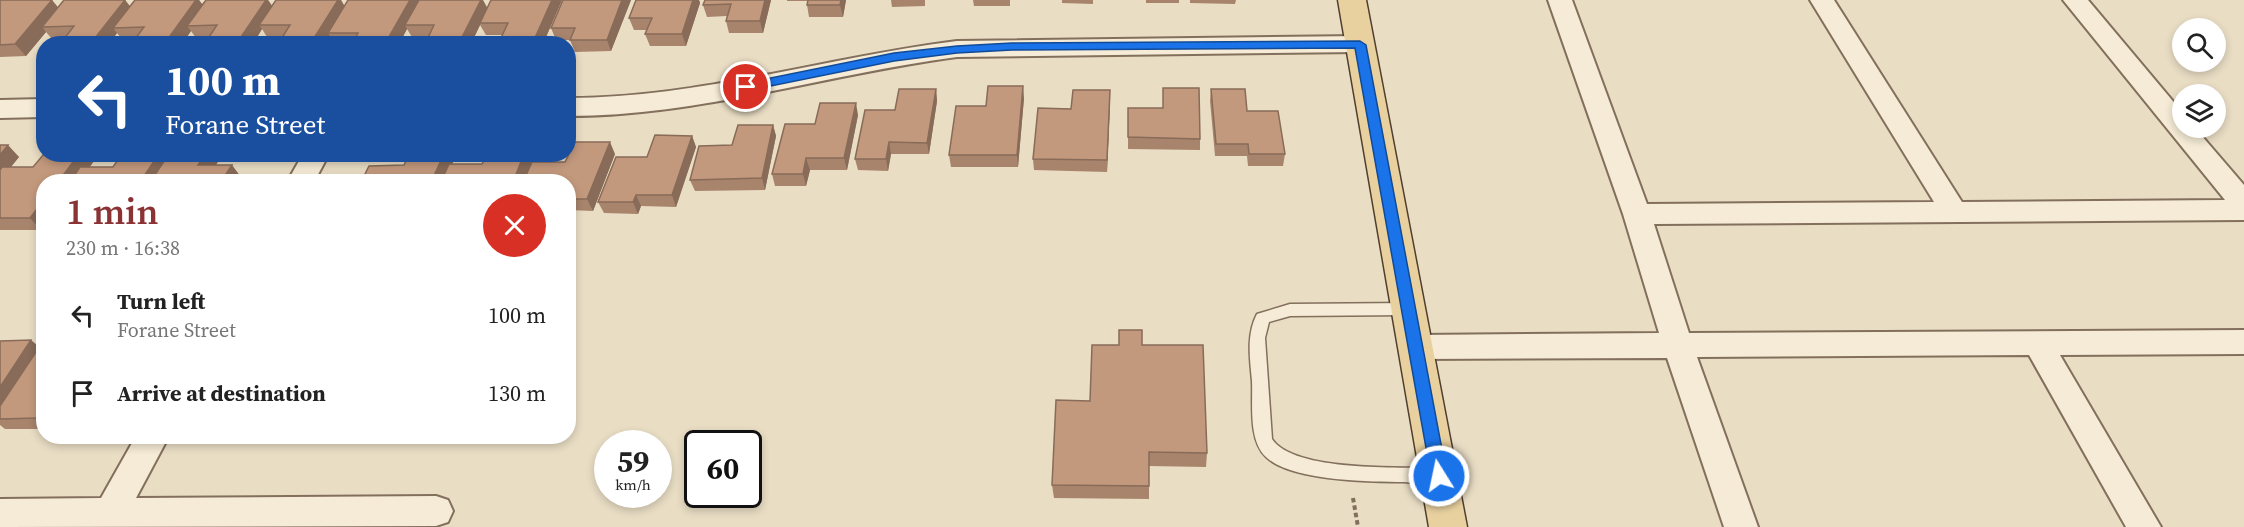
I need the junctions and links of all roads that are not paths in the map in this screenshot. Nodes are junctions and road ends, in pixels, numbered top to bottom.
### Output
1 (1352, 0) edge
2 (1560, 0) edge
3 (1822, 0) edge
4 (2075, 0) edge
5 (1360, 45) junction
6 (576, 106) edge
7 (36, 108) edge
8 (0, 109) edge
9 (2244, 204) edge
10 (2244, 210) edge
11 (1954, 212) junction
12 (1637, 214) junction
13 (1409, 309) junction
14 (2244, 342) edge
15 (2037, 343) junction
16 (1678, 345) junction
17 (1416, 346) junction
18 (149, 444) edge
19 (1439, 476) junction
20 (436, 511) dead end
21 (110, 513) junction
22 (0, 514) edge
23 (1448, 527) edge
24 (1741, 527) edge
25 (2144, 527) edge

1 - 5 main road
2 - 12 street
3 - 11 street
4 - 9 street
5 - 6 street
5 - 13 main road
7 - 8 street
10 - 11 street
11 - 12 street
12 - 16 street
13 - 17 main road
13 - 19 lane
14 - 15 street
15 - 16 street
15 - 25 street
16 - 17 street
16 - 24 street
17 - 19 main road
18 - 21 street
19 - 23 main road
20 - 21 street
21 - 22 street

